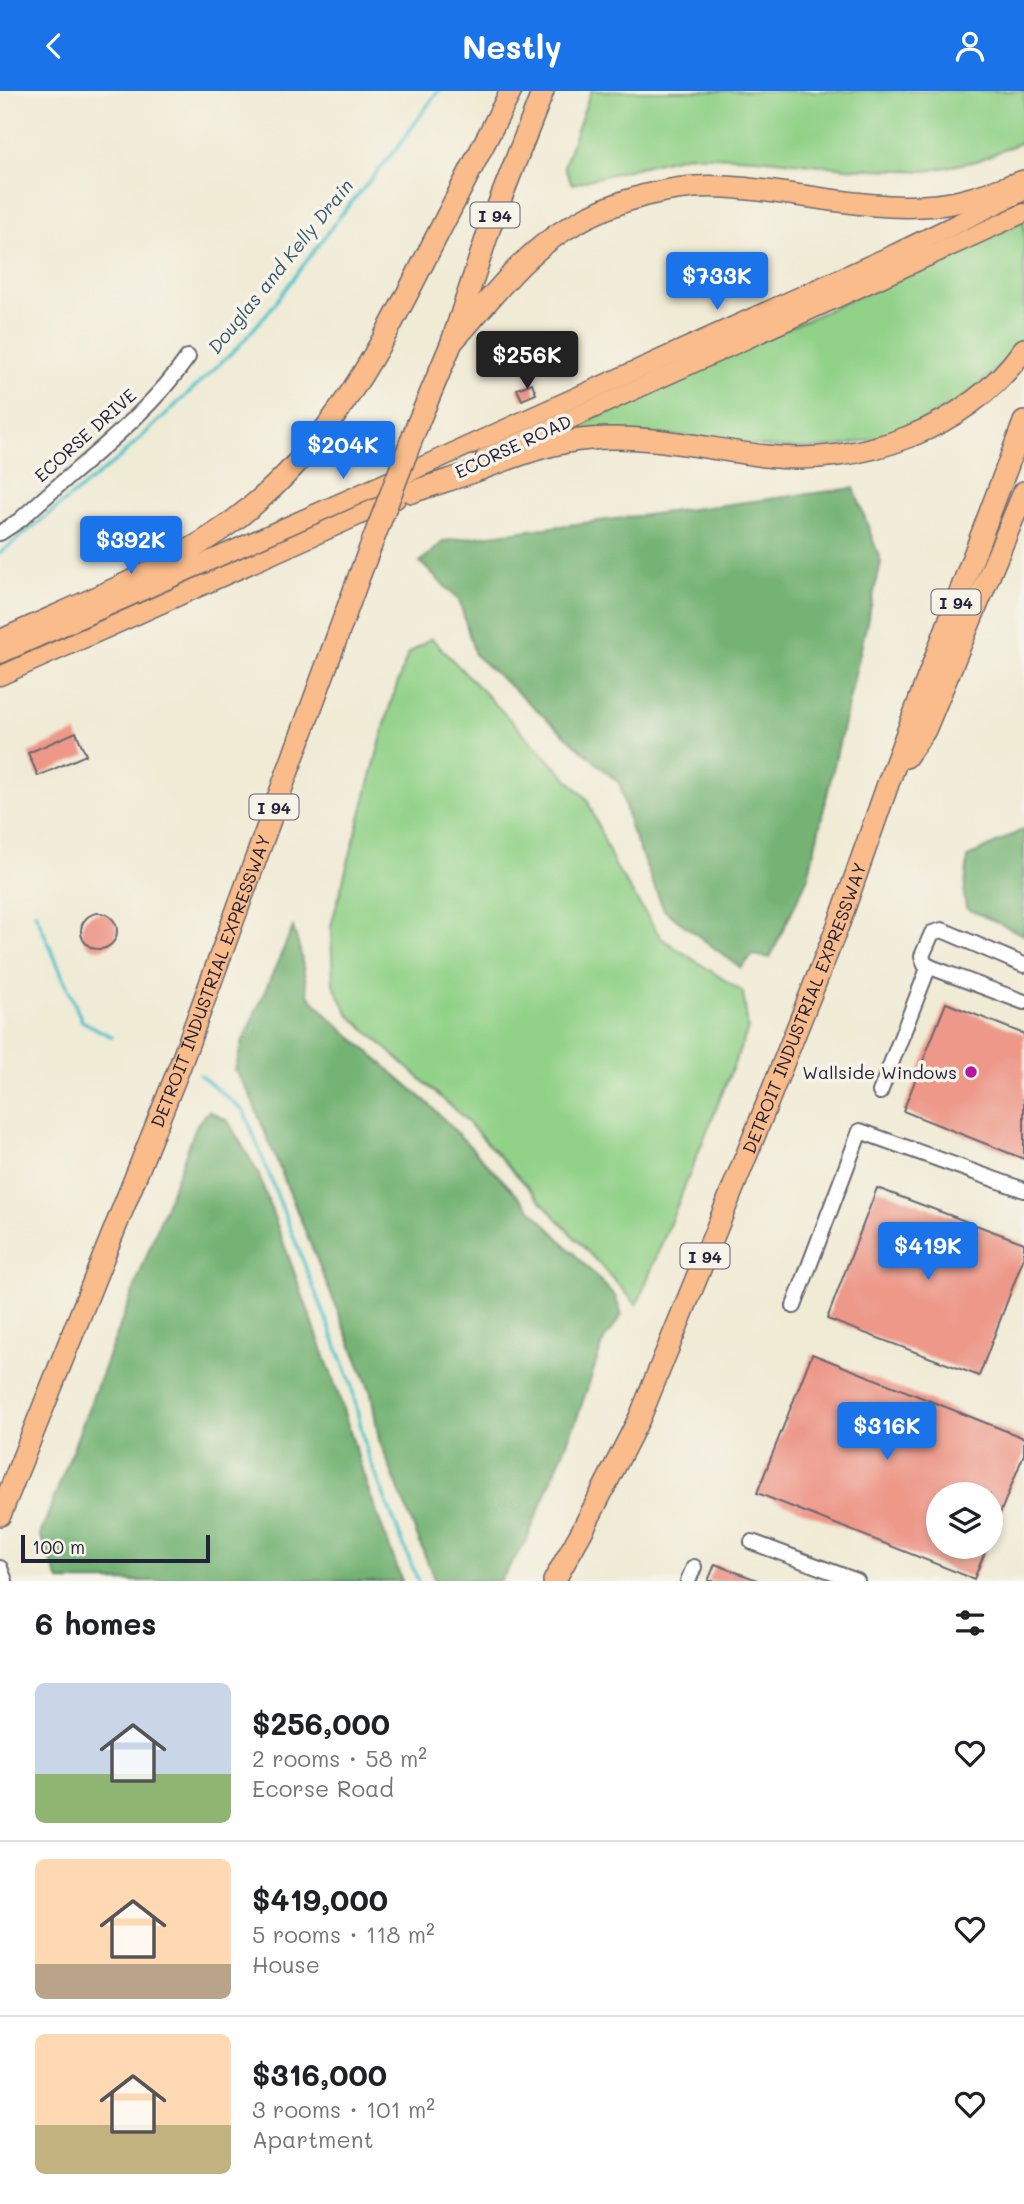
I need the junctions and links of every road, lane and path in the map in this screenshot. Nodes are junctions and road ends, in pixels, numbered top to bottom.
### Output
1 (511, 91) edge
2 (543, 91) edge
3 (1024, 181) edge
4 (1024, 191) edge
5 (1024, 213) edge
6 (452, 342) junction
7 (1024, 349) edge
8 (188, 356) dead end
9 (1024, 422) edge
10 (412, 492) junction
11 (1024, 492) edge
12 (0, 533) edge
13 (0, 641) edge
14 (0, 654) edge
15 (0, 676) edge
16 (889, 781) junction
17 (1024, 965) edge
18 (929, 966) junction
19 (1024, 1002) edge
20 (880, 1092) dead end
21 (1024, 1190) edge
22 (794, 1306) dead end
23 (0, 1515) edge
24 (752, 1542) dead end
25 (0, 1568) edge
26 (5, 1581) edge
27 (554, 1581) edge
28 (857, 1581) edge

1 - 13 highway
2 - 6 highway, DETROIT INDUSTRIAL EXPRESSWAY / I 94
3 - 6 highway
4 - 14 main road, ECORSE ROAD
5 - 10 main road, ECORSE ROAD
6 - 23 highway, DETROIT INDUSTRIAL EXPRESSWAY / I 94, bridge
7 - 10 highway
8 - 12 street, ECORSE DRIVE
9 - 16 highway, DETROIT INDUSTRIAL EXPRESSWAY / I 94
10 - 15 main road, ECORSE ROAD
11 - 16 highway
16 - 27 highway, DETROIT INDUSTRIAL EXPRESSWAY / I 94
17 - 18 street
18 - 19 street
18 - 20 street
21 - 22 street
24 - 28 street
25 - 26 street

